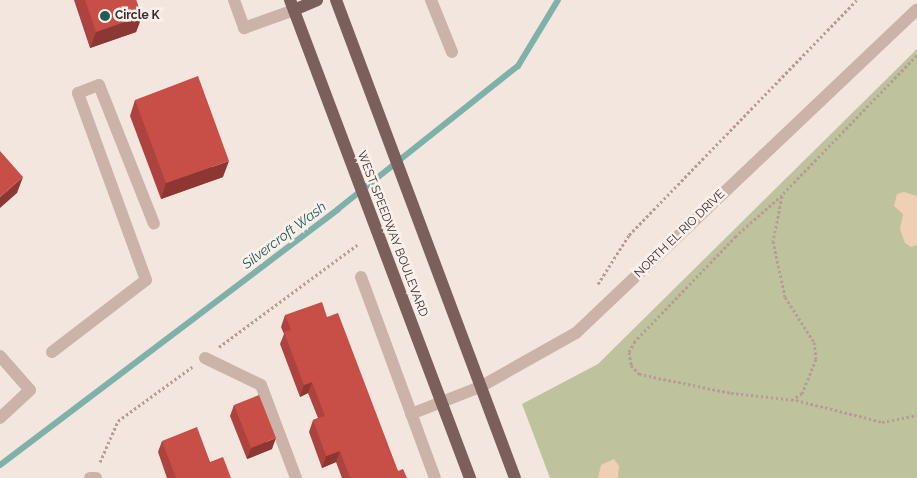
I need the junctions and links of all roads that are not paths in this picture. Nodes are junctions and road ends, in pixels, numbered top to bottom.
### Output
1 (234, 0) edge
2 (317, 0) edge
3 (336, 0) edge
4 (431, 0) edge
5 (292, 5) edge
6 (917, 9) edge
7 (452, 52) dead end
8 (154, 224) dead end
9 (361, 277) dead end
10 (52, 352) dead end
11 (0, 356) edge
12 (205, 358) dead end
13 (480, 387) junction
14 (441, 402) junction
15 (411, 414) junction
16 (0, 418) edge
17 (296, 478) edge
18 (435, 478) edge
19 (470, 478) edge
20 (515, 478) edge

1 - 5 street
2 - 5 main road
3 - 13 main road
4 - 7 street
5 - 14 main road, WEST SPEEDWAY BOULEVARD
6 - 13 street, NORTH EL RIO DRIVE
8 - 10 street
9 - 15 street
11 - 16 street
12 - 17 street
13 - 14 street, NORTH EL RIO DRIVE
13 - 20 main road
14 - 15 street, NORTH EL RIO DRIVE
14 - 19 main road, WEST SPEEDWAY BOULEVARD
15 - 18 street

